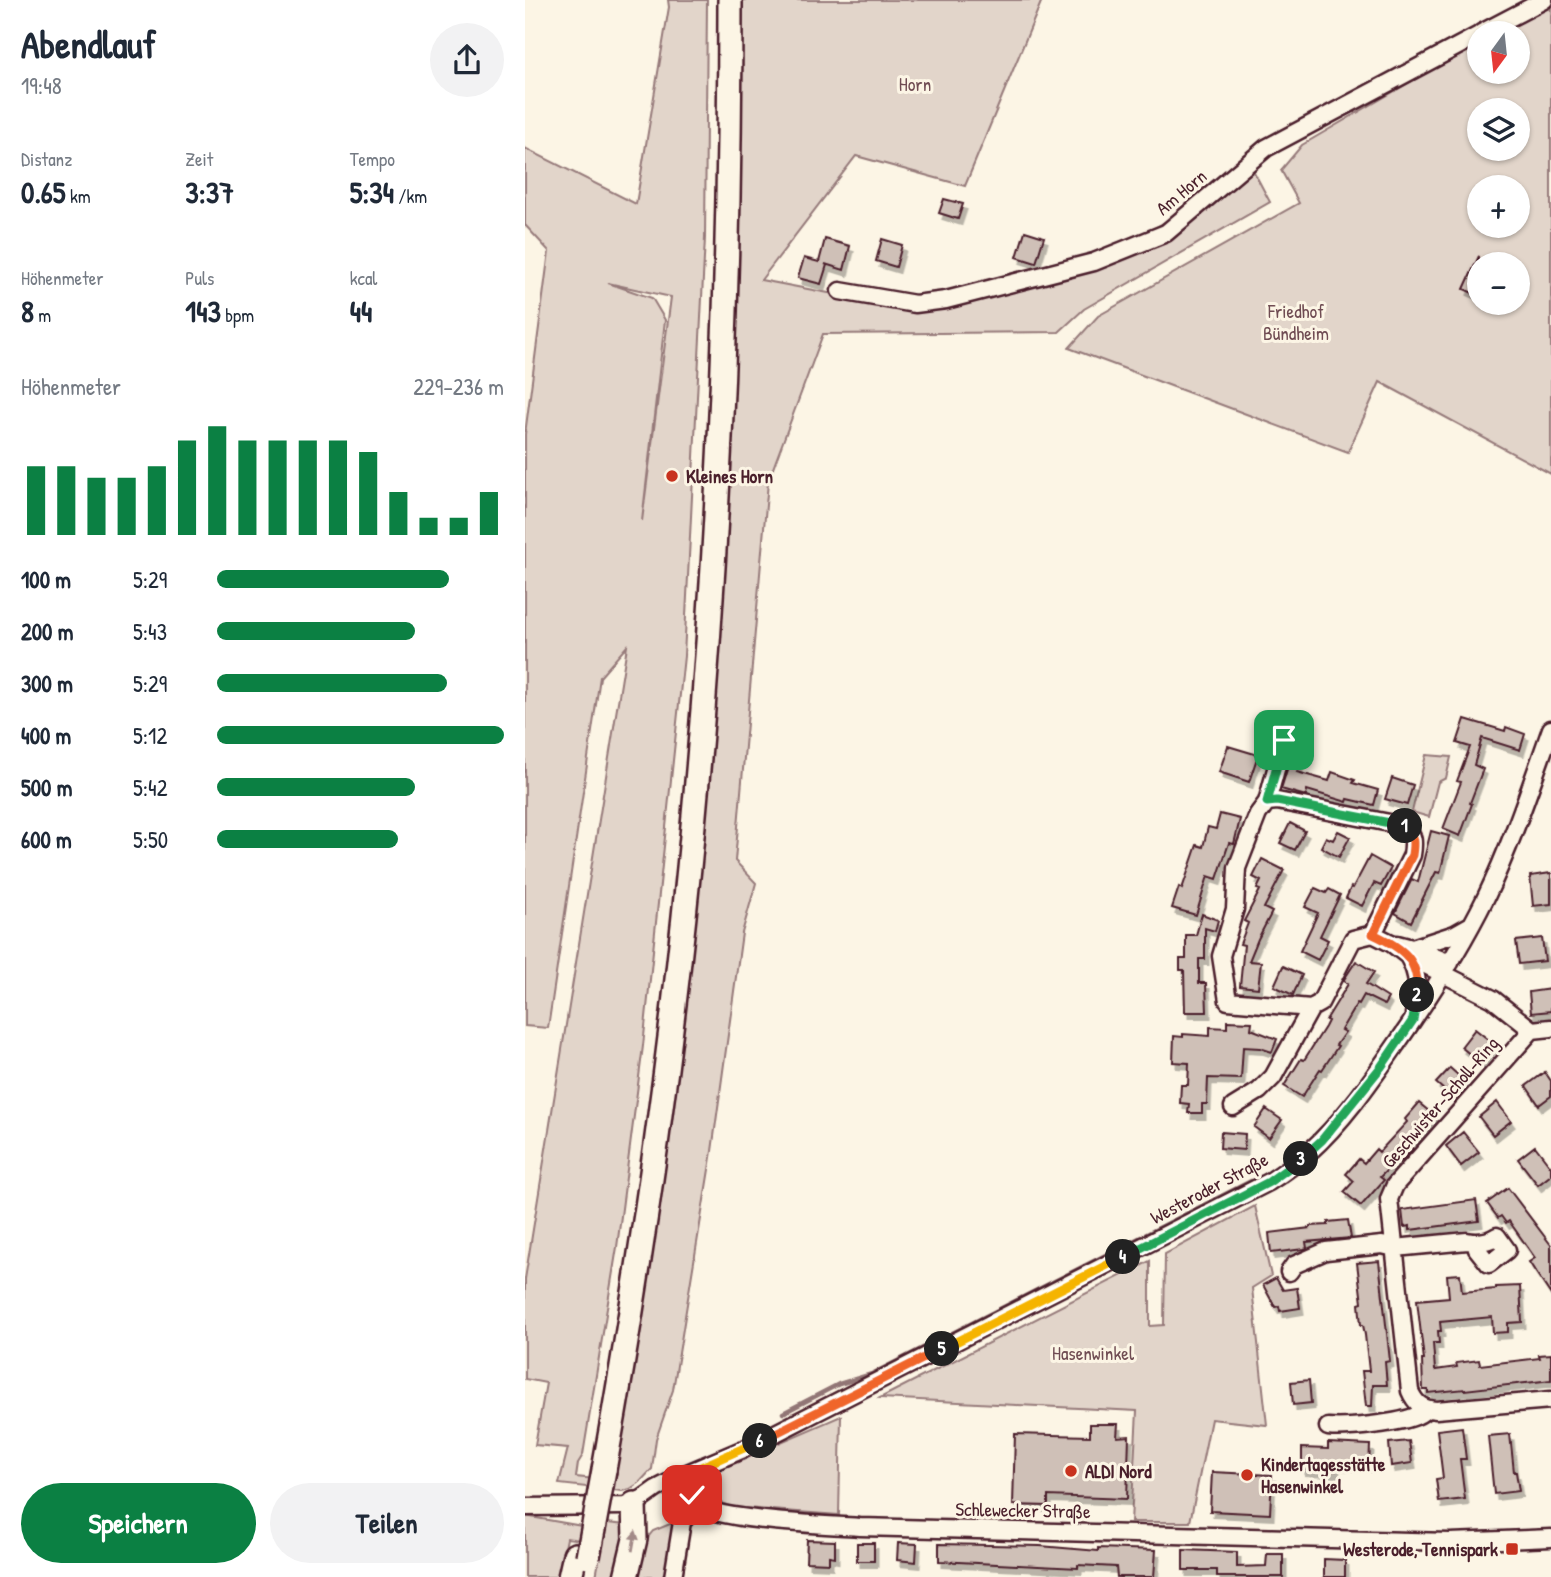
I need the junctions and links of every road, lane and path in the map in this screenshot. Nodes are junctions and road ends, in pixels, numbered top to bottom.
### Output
1 (716, 0) edge
2 (730, 0) edge
3 (1544, 0) edge
4 (1504, 21) edge
5 (1467, 41) edge
6 (721, 239) junction
7 (840, 290) dead end
8 (1551, 729) edge
9 (1284, 740) dead end
10 (1267, 802) junction
11 (1471, 925) junction
12 (1373, 934) junction
13 (1410, 952) junction
14 (1446, 968) junction
15 (1311, 1008) junction
16 (1413, 1020) junction
17 (1551, 1027) edge
18 (1532, 1030) junction
19 (1233, 1107) dead end
20 (1475, 1242) dead end
21 (1395, 1248) junction
22 (1289, 1272) dead end
23 (1551, 1400) edge
24 (1427, 1409) junction
25 (1328, 1427) dead end
26 (685, 1474) junction
27 (633, 1504) junction
28 (698, 1504) junction
29 (525, 1507) edge
30 (1551, 1538) edge
31 (580, 1566) edge
32 (626, 1577) edge
33 (673, 1577) edge

1 - 6 highway
2 - 6 highway
3 - 4 street, Am Horn
5 - 7 street, Am Horn
6 - 31 highway
8 - 11 street, Westeroder Straße
9 - 10 street
10 - 12 street
10 - 15 street
11 - 13 street
11 - 14 street, Westeroder Straße
12 - 13 street
12 - 15 street
13 - 14 street
13 - 16 street
14 - 16 street, Westeroder Straße
14 - 18 street
15 - 19 street
16 - 26 street, Westeroder Straße
17 - 18 street
18 - 21 street, Geschwister-Scholl-Ring
20 - 21 street
21 - 22 street
21 - 24 street, Geschwister-Scholl-Ring
23 - 24 street
24 - 25 street
26 - 27 street
26 - 28 street
27 - 29 street
32 -> 27 highway
28 - 30 street, Schlewecker Straße
28 - 33 street

